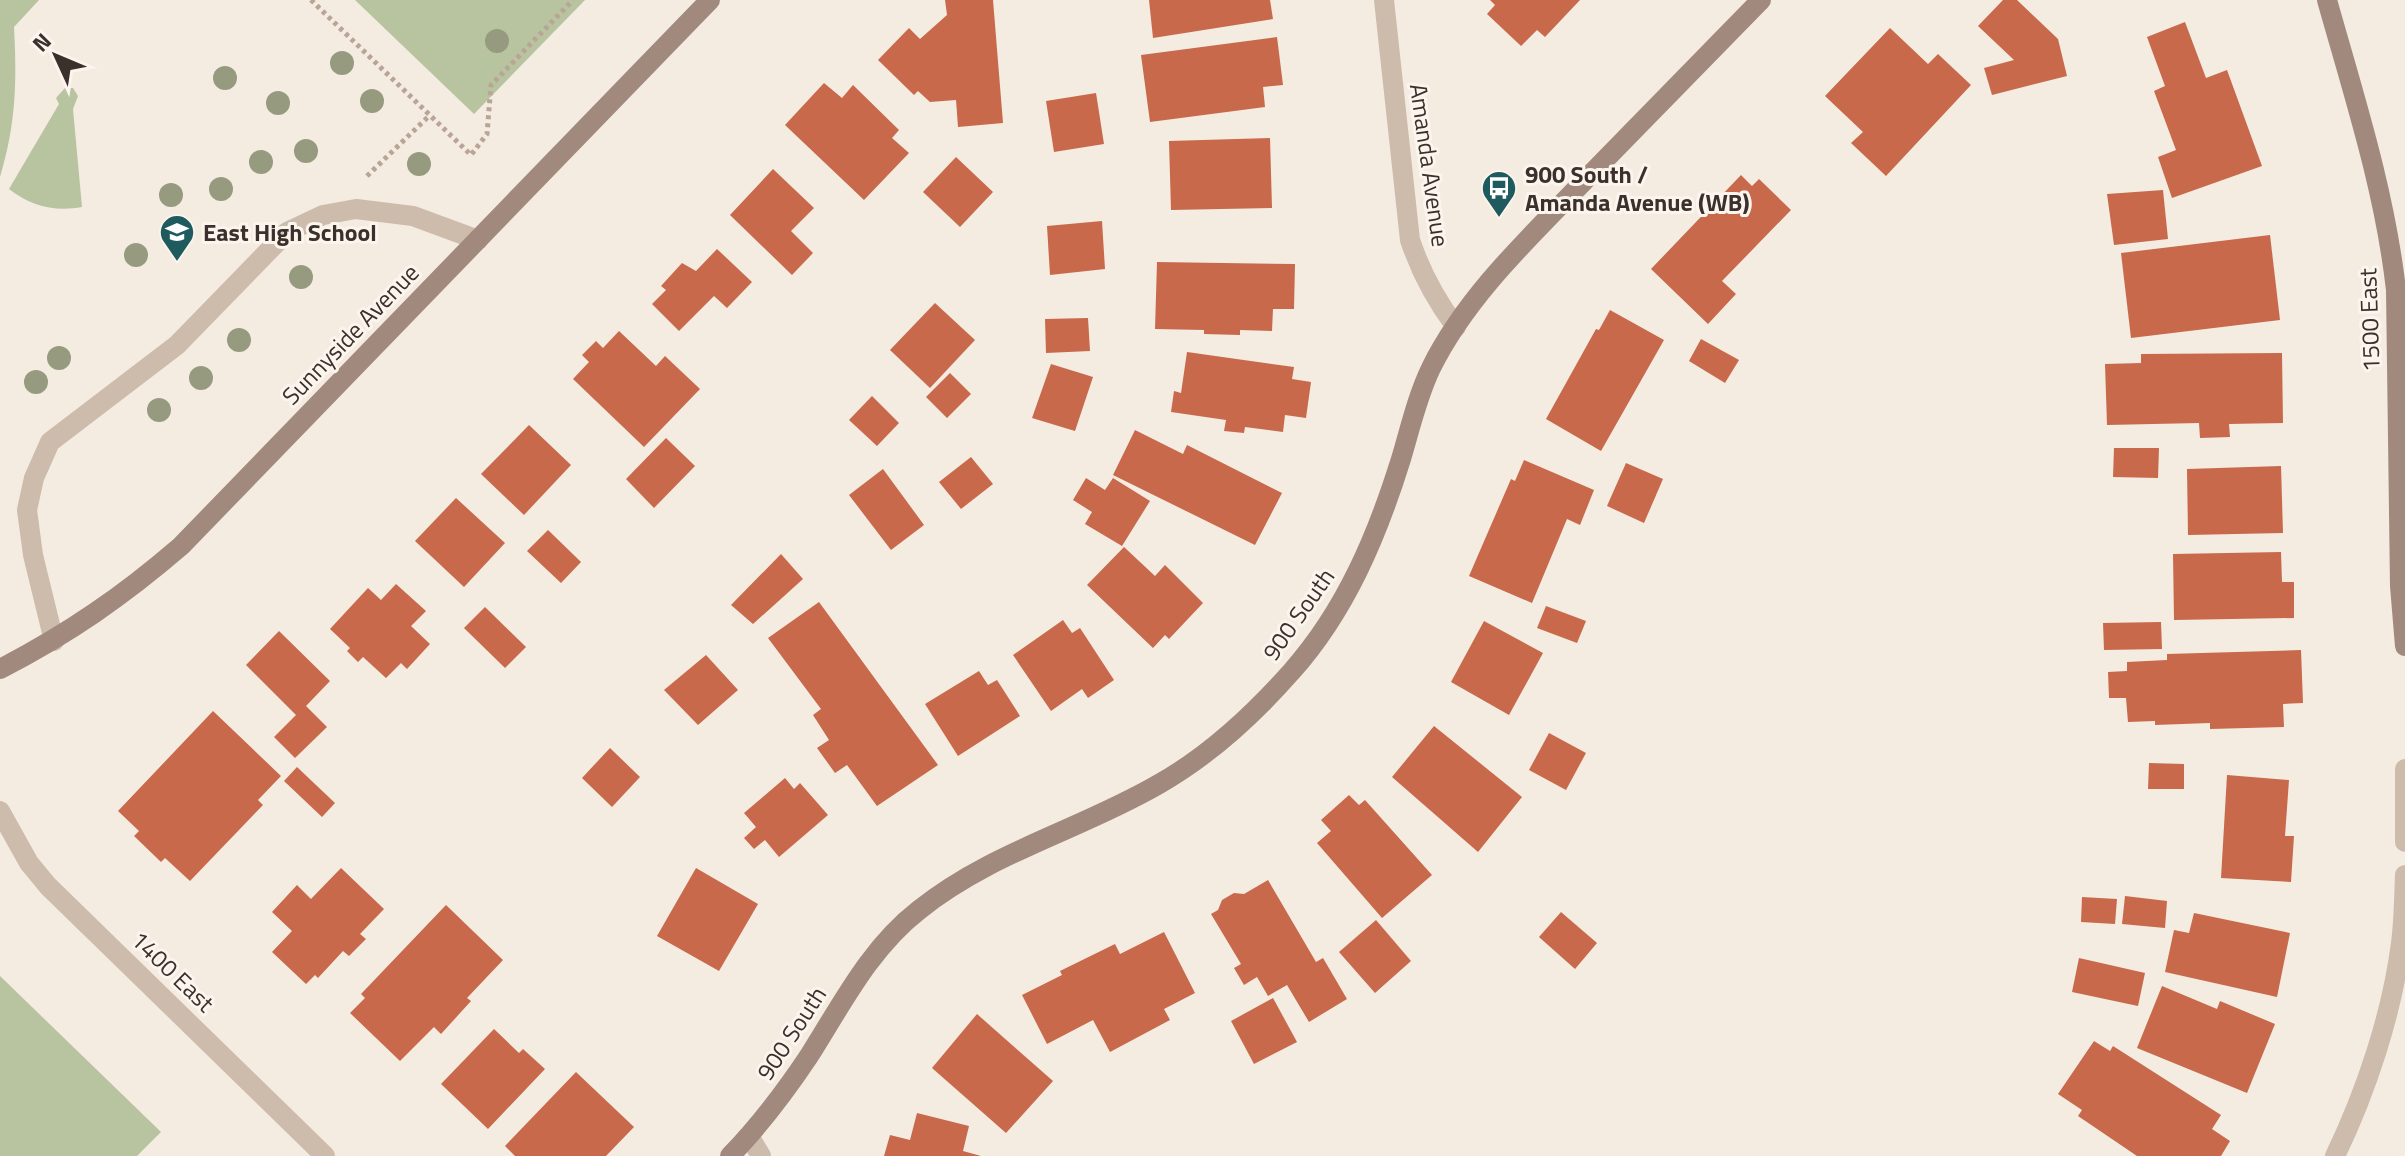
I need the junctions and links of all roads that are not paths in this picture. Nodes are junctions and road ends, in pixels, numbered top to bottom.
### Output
1 (710, 0) edge
2 (1384, 0) edge
3 (1761, 0) edge
4 (2327, 0) edge
5 (478, 240) junction
6 (1456, 327) junction
7 (2402, 450) edge
8 (54, 641) junction
9 (2405, 646) edge
10 (0, 669) edge
11 (2405, 769) edge
12 (0, 811) edge
13 (2405, 842) edge
14 (2405, 875) edge
15 (749, 1136) junction
16 (325, 1156) edge
17 (730, 1156) edge
18 (761, 1156) edge
19 (2335, 1156) edge

1 - 5 street, Sunnyside Avenue
2 - 6 street, Amanda Avenue
3 - 6 street, 900 South
4 - 7 street, 1500 East
5 - 8 street, Sunnyside Avenue
5 - 8 street
6 - 15 street, 900 South
7 - 9 street, 1500 East
8 - 10 street, Sunnyside Avenue
11 - 13 street
12 - 16 street, 1400 East
14 - 19 street
15 - 17 street, 900 South
15 - 18 street

